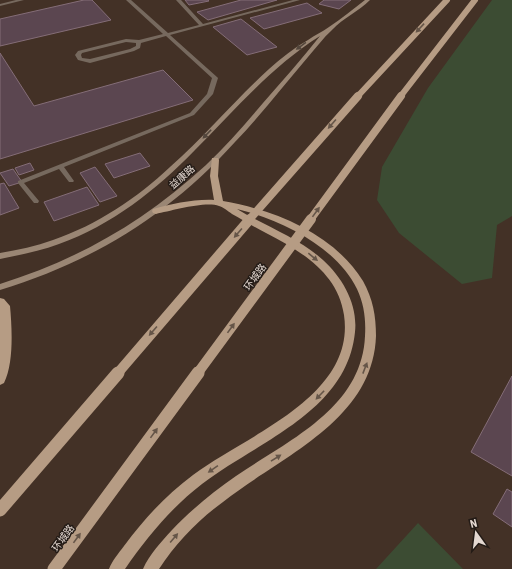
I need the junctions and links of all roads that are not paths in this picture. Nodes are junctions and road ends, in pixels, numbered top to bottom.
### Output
1 (22, 0) edge
2 (128, 0) edge
3 (178, 0) edge
4 (294, 0) edge
5 (368, 0) edge
6 (447, 0) edge
7 (475, 0) edge
8 (0, 5) edge
9 (202, 25) junction
10 (334, 25) junction
11 (166, 35) junction
12 (139, 42) junction
13 (215, 160) junction
14 (60, 166) junction
15 (71, 181) dead end
16 (36, 202) dead end
17 (219, 202) junction
18 (156, 211) junction
19 (0, 256) edge
20 (0, 287) edge
21 (0, 302) edge
22 (0, 380) edge
23 (0, 510) edge
24 (54, 569) edge
25 (116, 569) edge
26 (150, 569) edge

1 - 8 street
2 - 11 street
3 - 9 street
4 - 9 street
5 - 10 main road, 益康路
6 -> 23 main road, bridge
24 -> 7 main road, 环城路, bridge
9 - 11 street
10 - 13 main road, 益康路
10 -> 19 main road, 益康路
11 - 12 street
11 - 14 street
12 - 12 street
13 - 17 main road
13 - 18 main road, 益康路
14 - 15 street
14 - 16 street
17 - 18 main road
17 -> 25 main road
26 -> 17 main road
18 - 20 main road, 益康路
21 - 22 main road

